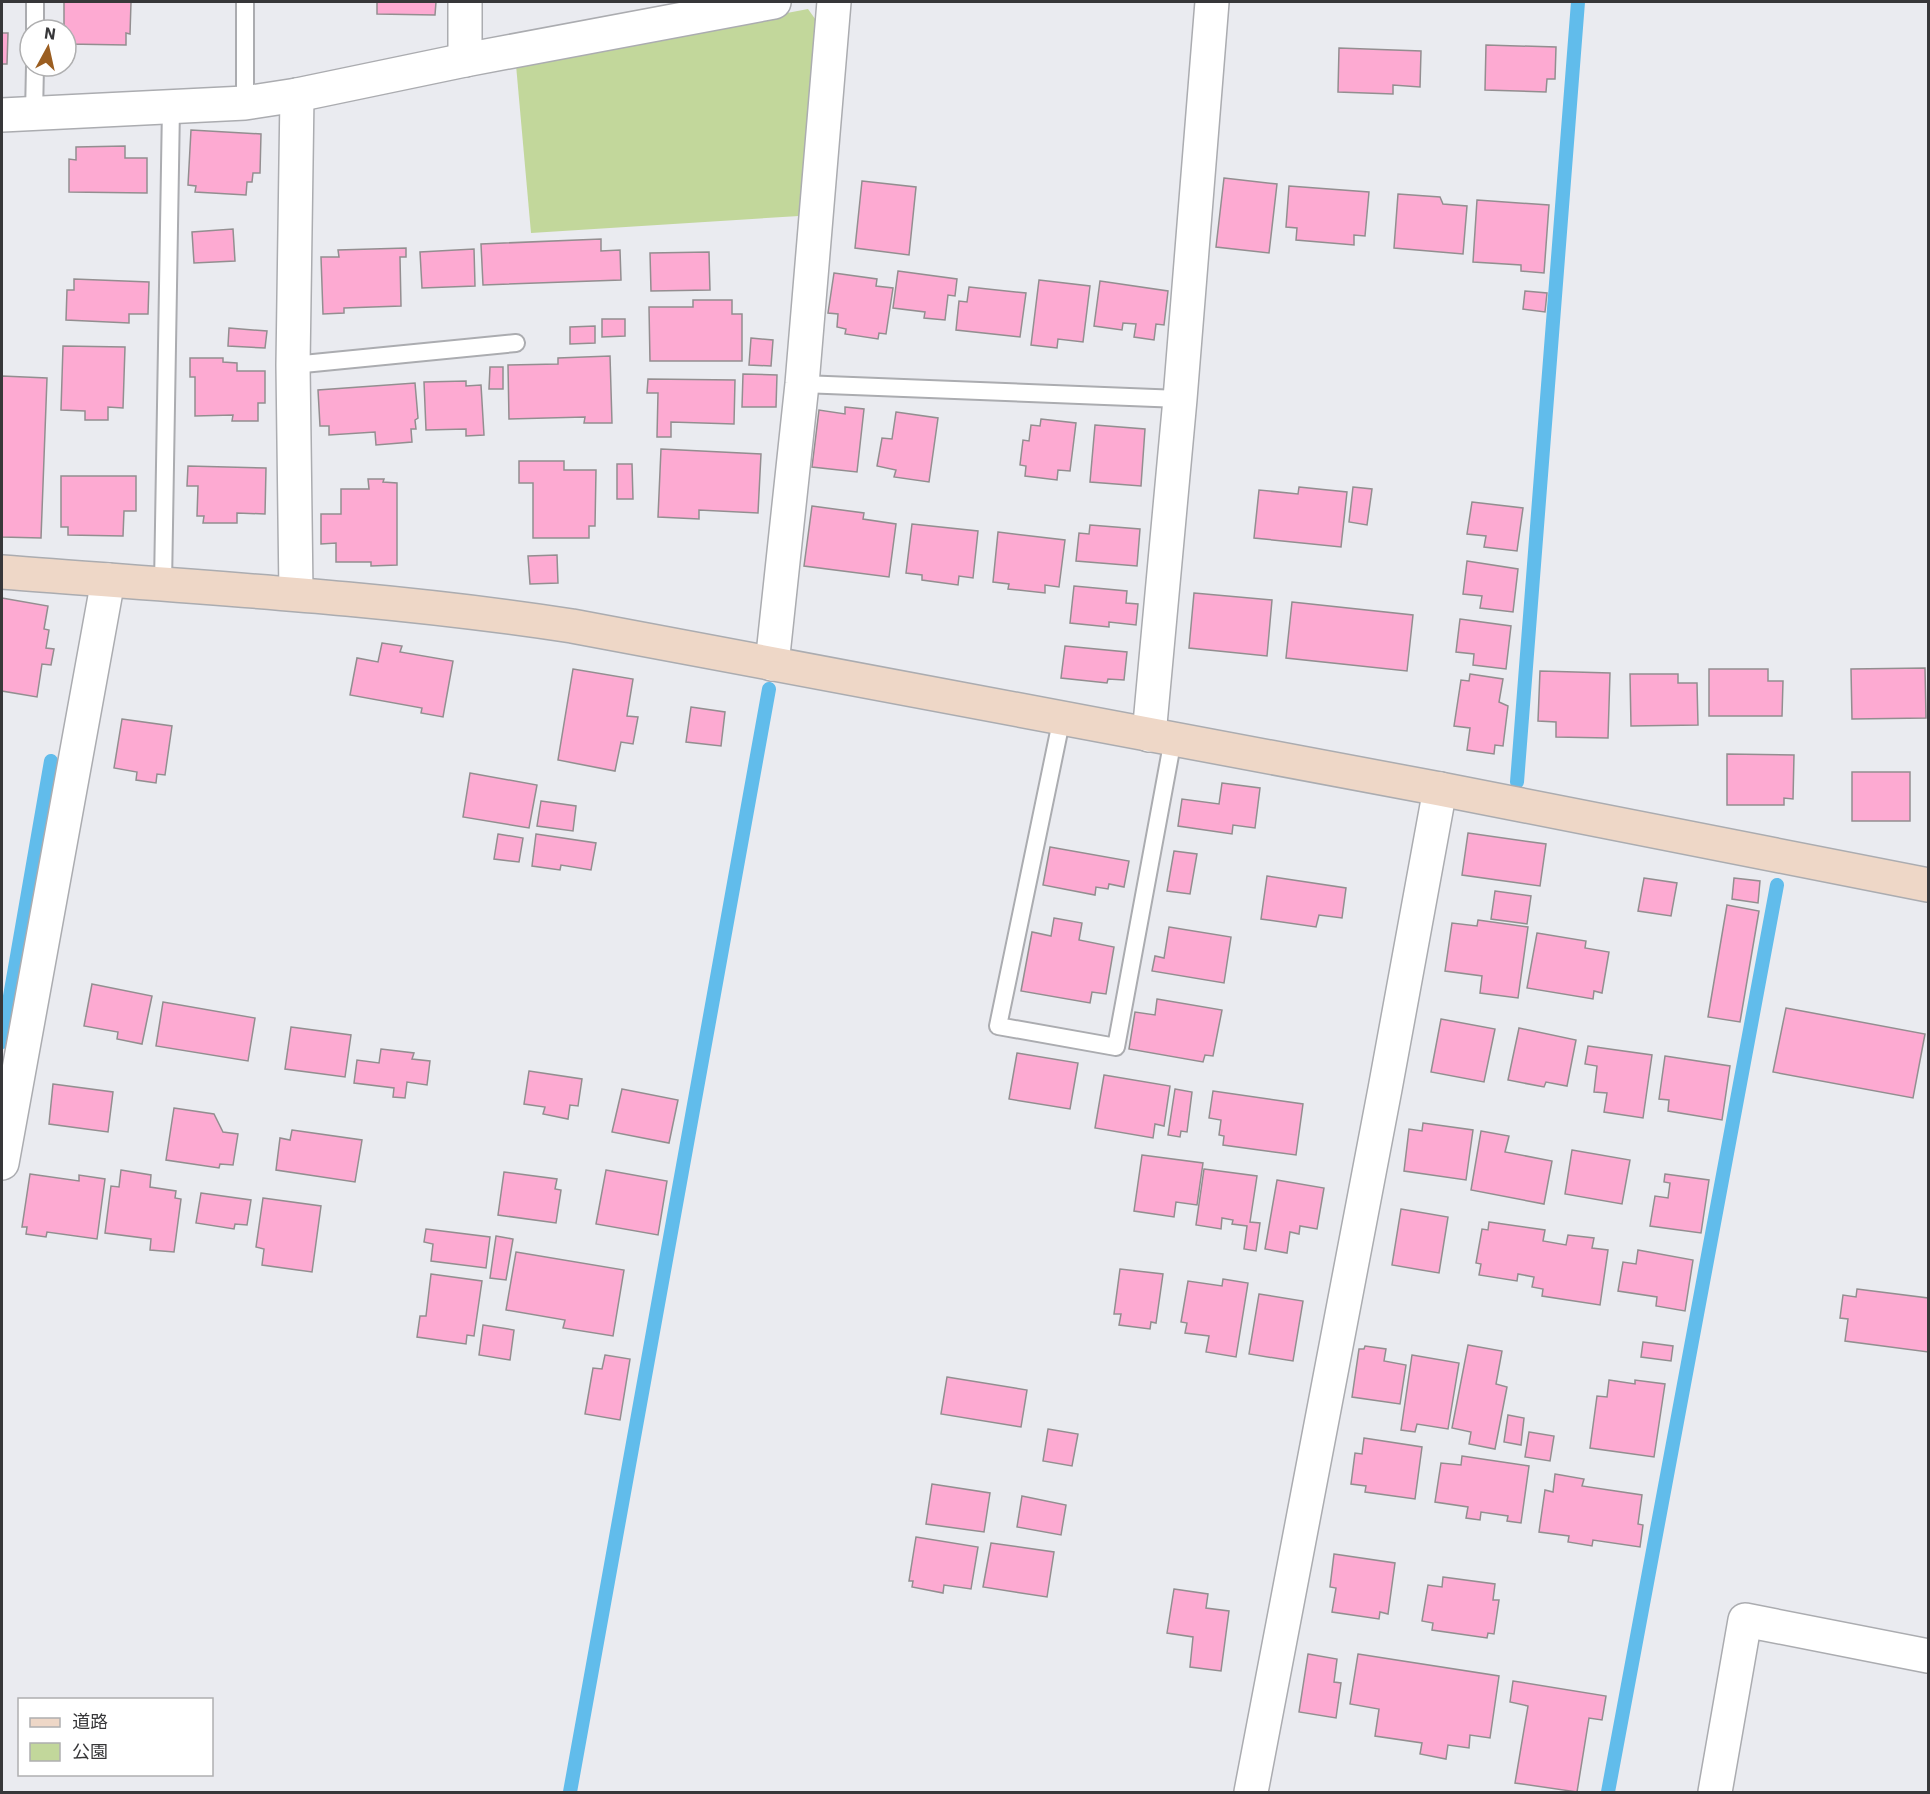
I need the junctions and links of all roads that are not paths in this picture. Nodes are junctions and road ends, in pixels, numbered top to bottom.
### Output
1 (35, 2) edge
2 (245, 2) edge
3 (465, 2) edge
4 (774, 2) edge
5 (834, 2) edge
6 (1212, 2) edge
7 (673, 11) edge
8 (35, 18) edge
9 (465, 60) junction
10 (35, 78) edge
11 (297, 95) junction
12 (245, 103) junction
13 (171, 107) junction
14 (34, 114) junction
15 (2, 115) edge
16 (516, 343) dead end
17 (293, 365) junction
18 (802, 384) junction
19 (1180, 399) junction
20 (2, 572) edge
21 (108, 580) junction
22 (164, 585) junction
23 (296, 593) junction
24 (772, 664) junction
25 (1062, 717) junction
26 (1161, 737) junction
27 (1440, 789) junction
28 (1929, 885) edge
29 (2, 1163) edge
30 (1929, 1656) edge
31 (1251, 1792) edge
32 (1715, 1792) edge

1 - 8 lane
2 - 12 lane
3 - 9 street
4 - 7 street
5 - 18 street
6 - 19 street
7 - 9 street
9 - 11 street
10 - 14 lane
11 - 12 street
11 - 17 street
12 - 13 street
13 - 14 street
13 - 22 lane
14 - 15 street
16 - 17 lane
17 - 23 street
18 - 19 lane
18 - 24 street
19 - 26 street
20 - 21 street
21 - 22 street
21 - 29 street
22 - 23 street
23 - 24 street
24 - 25 street
25 - 26 street
25 - 26 lane
26 - 27 street
27 - 28 street
27 - 31 street
30 - 32 street

